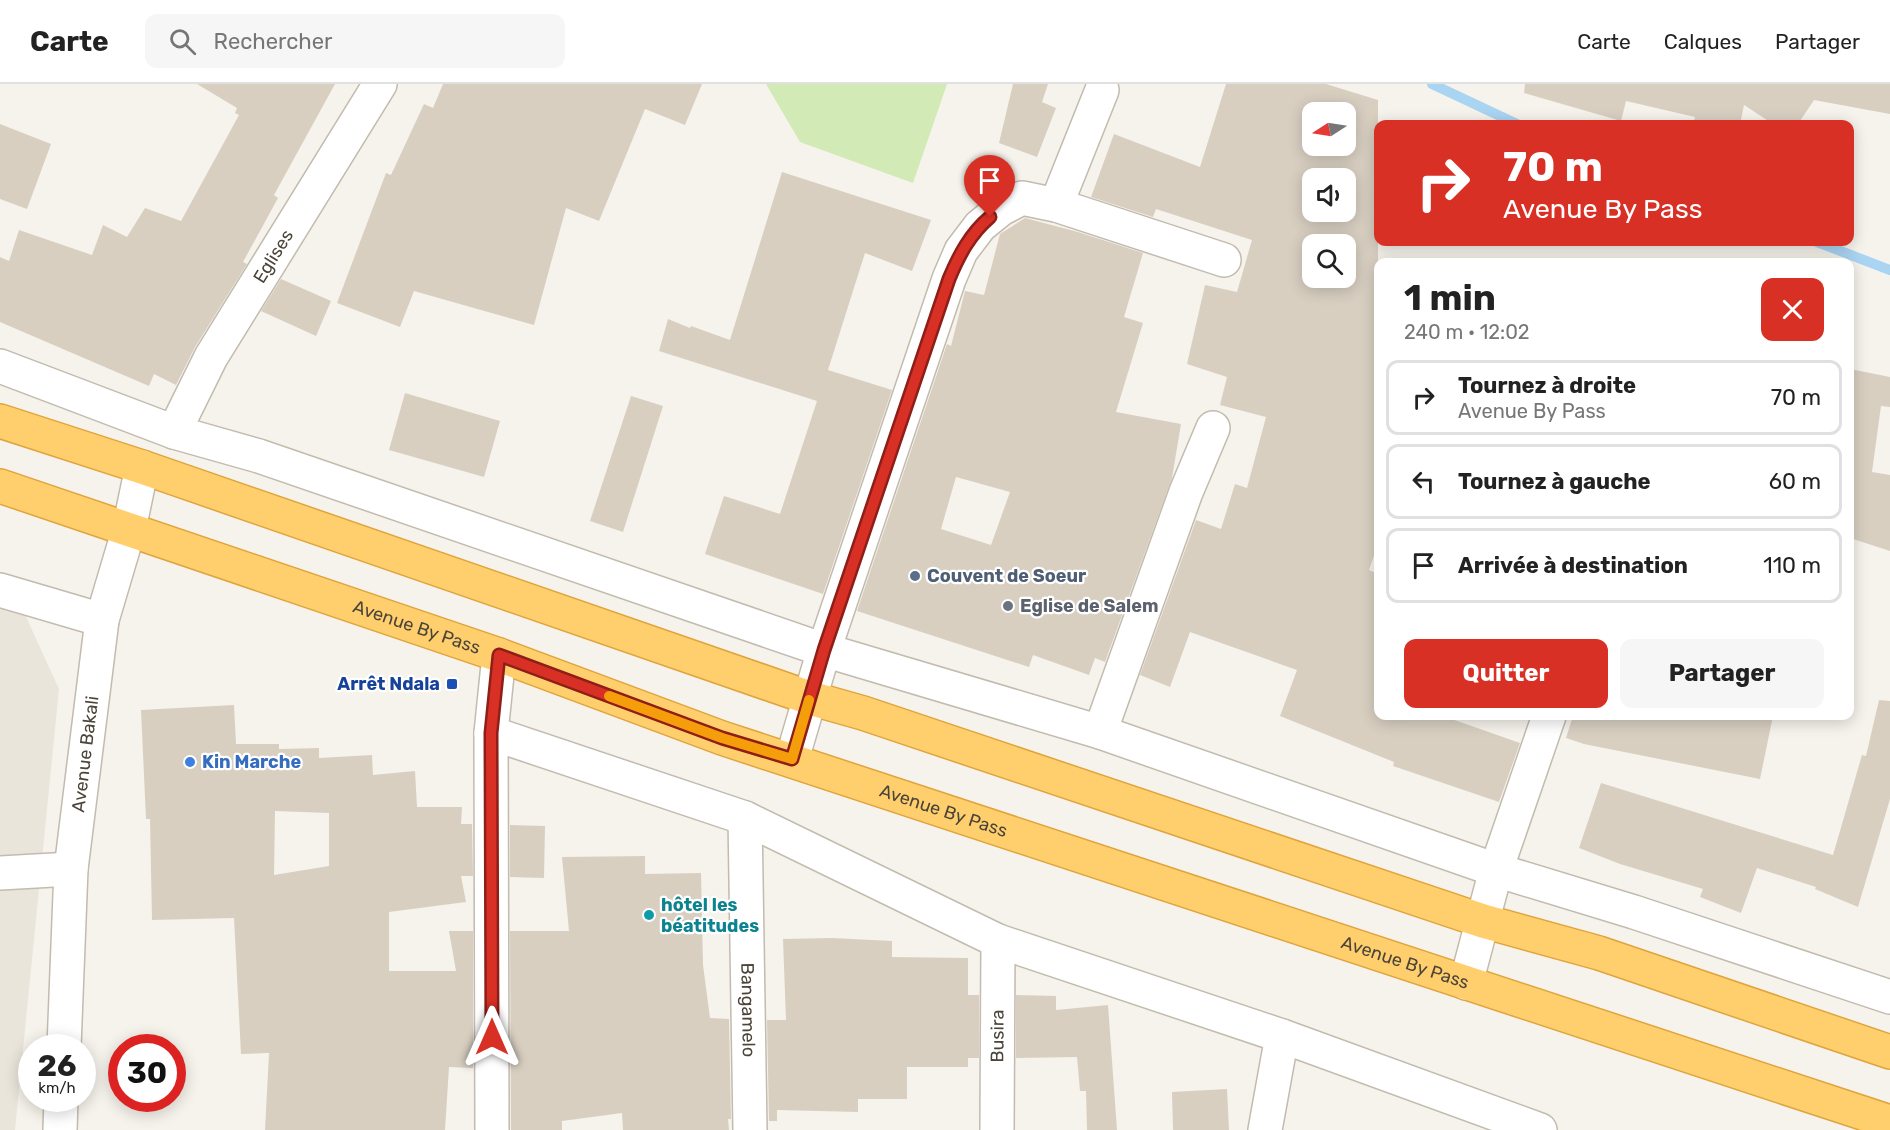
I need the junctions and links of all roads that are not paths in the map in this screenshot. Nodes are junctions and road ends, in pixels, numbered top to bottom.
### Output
1 (380, 84) edge
2 (1102, 90) dead end
3 (1056, 205) junction
4 (1224, 260) dead end
5 (0, 366) edge
6 (0, 421) edge
7 (1213, 428) dead end
8 (174, 432) junction
9 (142, 467) junction
10 (0, 486) edge
11 (129, 529) junction
12 (0, 590) edge
13 (102, 620) junction
14 (824, 650) junction
15 (499, 655) junction
16 (810, 698) junction
17 (1548, 720) edge
18 (1100, 732) junction
19 (491, 733) junction
20 (792, 759) junction
21 (745, 818) junction
22 (71, 869) junction
23 (1496, 870) junction
24 (0, 873) edge
25 (1483, 921) junction
26 (998, 941) junction
27 (1466, 983) junction
28 (1890, 997) edge
29 (65, 1034) edge
30 (1282, 1036) junction
31 (1890, 1052) edge
32 (61, 1112) edge
33 (1890, 1122) edge
34 (1506, 1124) edge
35 (60, 1130) edge
36 (492, 1130) edge
37 (750, 1130) edge
38 (997, 1130) edge
39 (1266, 1130) edge
40 (1540, 1130) edge

1 - 8 street, Eglises
2 - 3 street
3 - 4 street
3 - 14 street
5 - 8 street
6 - 9 highway
7 - 18 street
8 - 14 street
9 - 11 street, Avenue Bakali
9 - 16 highway
10 - 11 highway, Avenue By Pass
11 - 13 street, Avenue Bakali
11 - 15 highway, Avenue By Pass
12 - 13 street
13 - 22 street, Avenue Bakali
14 - 16 street
14 - 18 street
15 - 19 street
15 - 20 highway, Avenue By Pass
16 - 20 street
16 - 25 highway
17 - 23 street
18 - 23 street
19 - 21 street
19 - 36 street
20 - 27 highway, Avenue By Pass
21 - 26 street
21 - 37 street, Bangamelo
22 - 24 street
22 - 29 street, Avenue Bakali
23 - 25 street
23 - 28 street
25 - 27 street
25 - 31 highway
26 - 30 street
26 - 38 street, Busira
27 - 33 highway, Avenue By Pass
30 - 34 street
30 - 39 street
32 - 35 street
34 - 40 street

